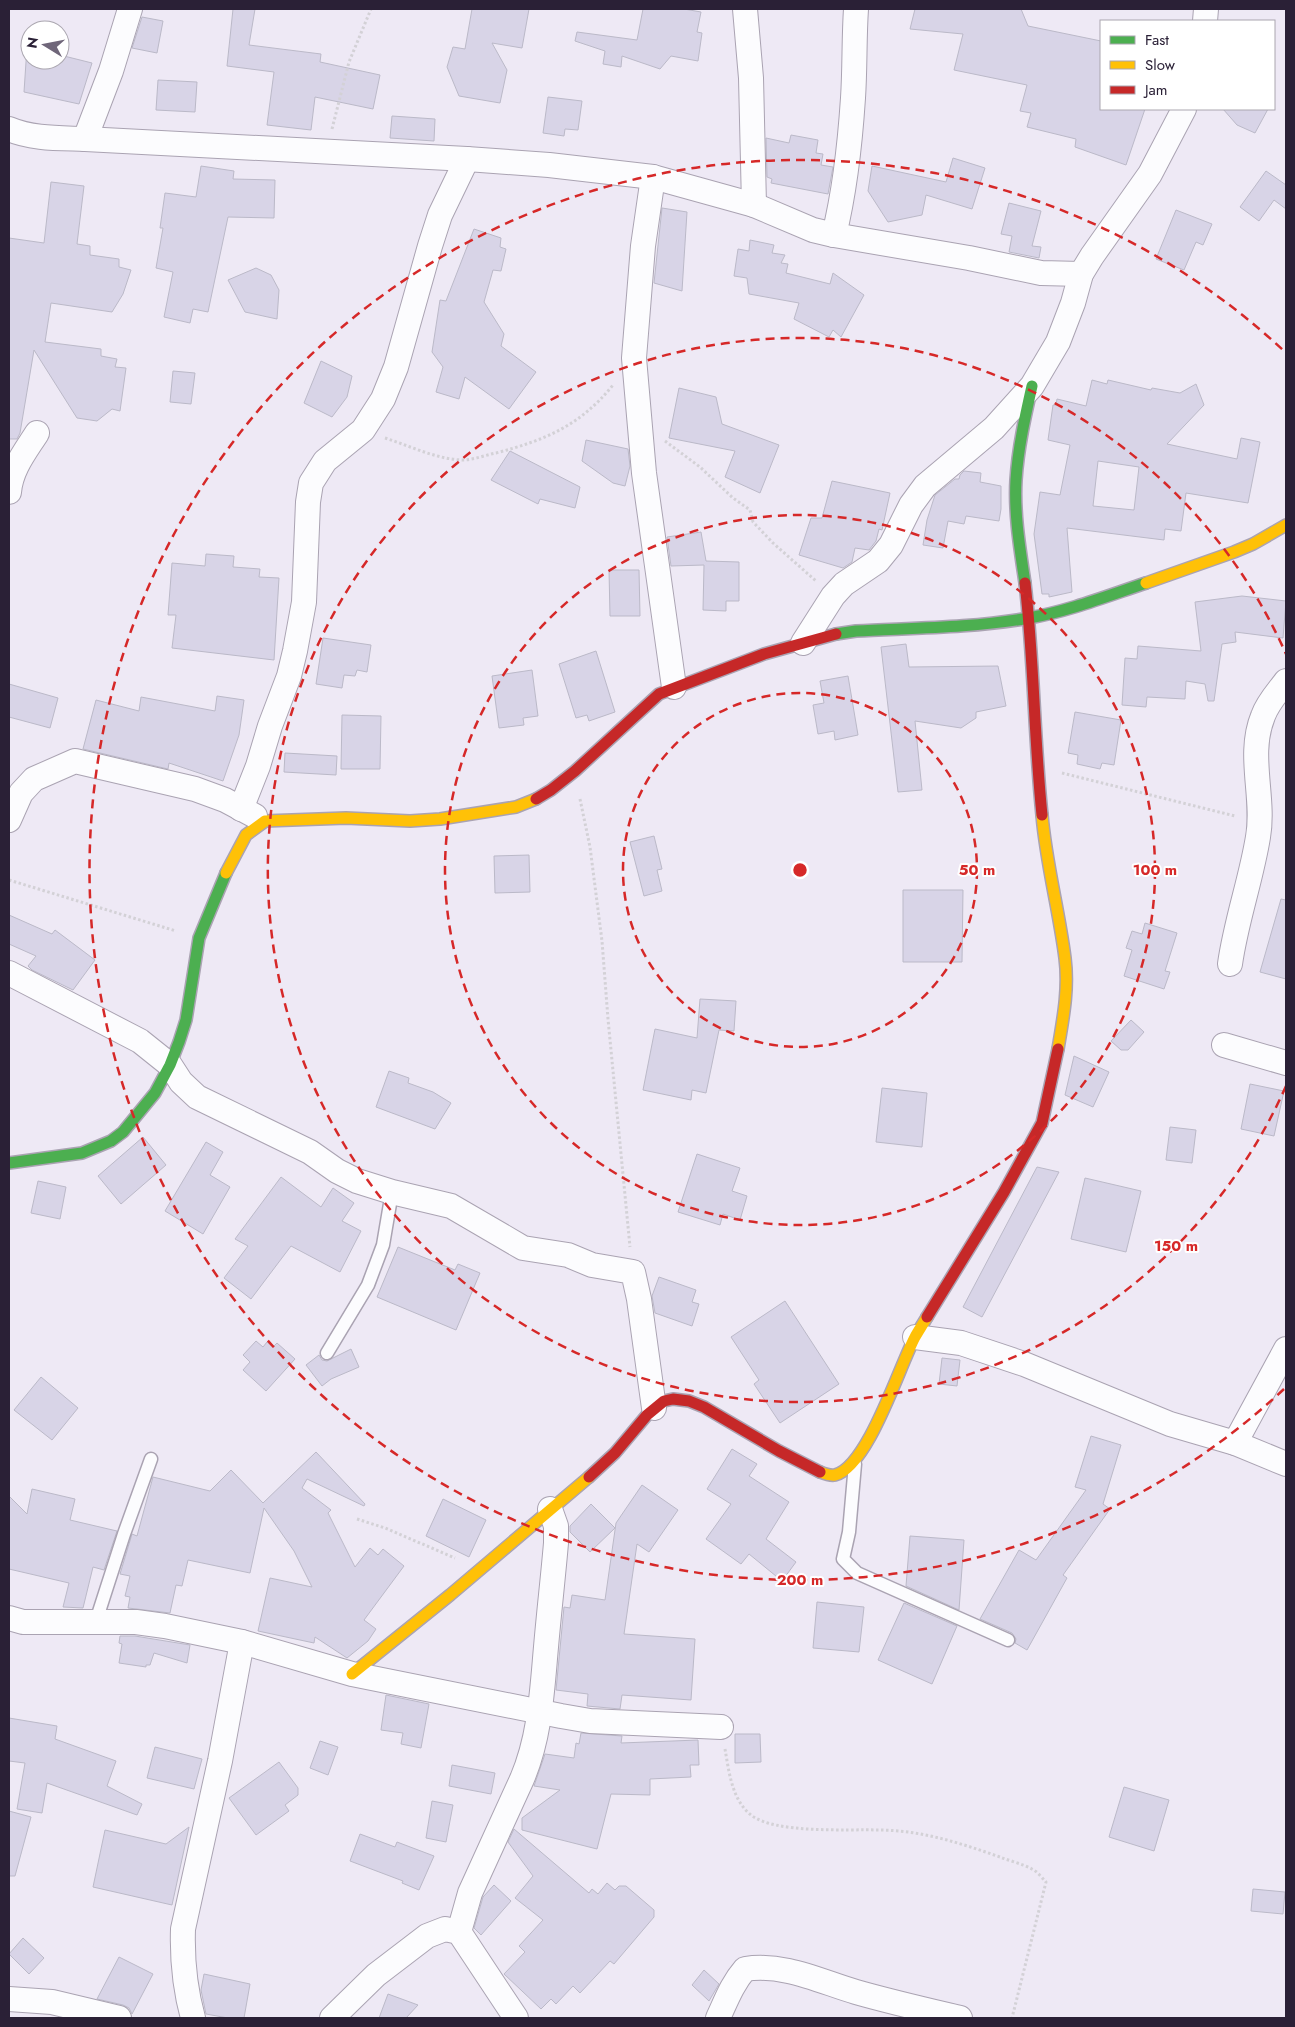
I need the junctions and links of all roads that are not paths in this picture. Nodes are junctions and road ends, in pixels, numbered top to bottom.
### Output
1 (130, 9) edge
2 (745, 9) edge
3 (856, 9) edge
4 (1183, 110) edge
5 (9, 129) edge
6 (85, 139) junction
7 (467, 159) junction
8 (653, 178) junction
9 (754, 205) junction
10 (834, 235) junction
11 (1081, 274) junction
12 (1032, 386) junction
13 (37, 433) dead end
14 (9, 492) edge
15 (1286, 525) edge
16 (1029, 618) junction
17 (803, 643) junction
18 (1286, 681) edge
19 (674, 687) junction
20 (241, 809) junction
21 (9, 820) edge
22 (265, 821) junction
23 (1230, 964) dead end
24 (9, 973) edge
25 (1224, 1045) dead end
26 (1286, 1063) edge
27 (170, 1065) junction
28 (9, 1163) edge
29 (392, 1192) junction
30 (915, 1337) junction
31 (1286, 1349) edge
32 (327, 1354) dead end
33 (654, 1408) junction
34 (1235, 1443) junction
35 (151, 1459) dead end
36 (855, 1461) junction
37 (1286, 1464) edge
38 (550, 1510) junction
39 (9, 1618) edge
40 (96, 1622) junction
41 (1008, 1640) dead end
42 (242, 1642) junction
43 (352, 1674) junction
44 (540, 1711) junction
45 (721, 1727) road end
46 (458, 1932) junction
47 (13, 2006) edge
48 (119, 2018) edge
49 (193, 2018) edge
50 (332, 2018) edge
51 (516, 2018) edge
52 (718, 2018) edge
53 (960, 2018) edge

1 - 6 street
2 - 9 street
3 - 10 street
4 - 11 street
5 - 6 street
6 - 7 street
7 - 8 street
7 - 20 street
8 - 9 street
8 - 19 street
9 - 10 street
10 - 11 street
11 - 12 street
12 - 16 street
12 - 17 street
13 - 14 street
15 - 16 street
16 - 17 street
16 - 30 street
17 - 19 street
18 - 23 street
19 - 22 street
20 - 21 street
20 - 22 street
22 - 27 street
24 - 27 street
25 - 26 street
27 - 28 street
27 - 29 street
29 - 32 lane
29 - 33 street
30 - 34 street
30 - 36 street
31 - 34 street
33 - 36 street
33 - 38 street
34 - 37 street
35 - 40 lane
36 - 41 lane
38 - 43 street
38 - 44 street
39 - 40 street
40 - 42 street
42 - 43 street
42 - 49 street
43 - 44 street
44 - 45 street
44 - 46 street
46 - 50 street
46 - 51 street
47 - 48 street
52 - 53 street

